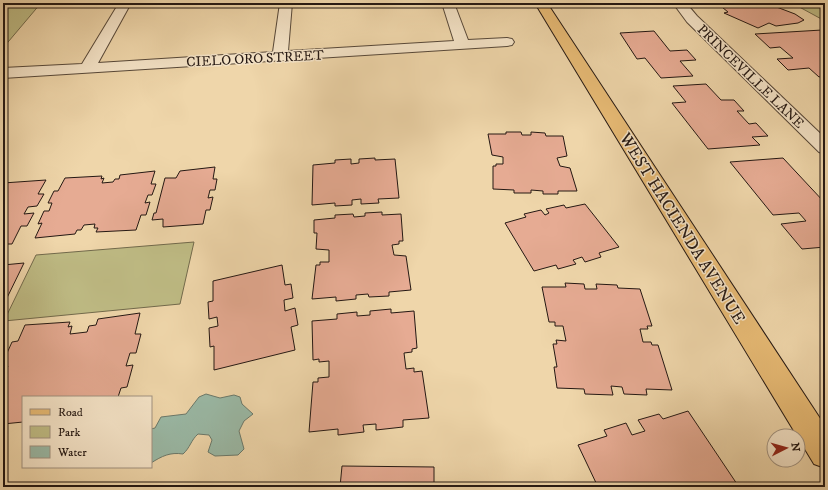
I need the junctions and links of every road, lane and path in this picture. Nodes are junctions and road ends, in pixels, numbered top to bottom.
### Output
1 (125, 3) edge
2 (286, 3) edge
3 (448, 3) edge
4 (541, 3) edge
5 (679, 3) edge
6 (507, 42) dead end
7 (463, 45) junction
8 (280, 56) junction
9 (87, 68) junction
10 (3, 73) edge
11 (825, 148) edge
12 (825, 453) edge

1 - 9 street
2 - 8 street
3 - 7 street
4 - 12 main road, WEST HACIENDA AVENUE
5 - 11 street, PRINCEVILLE LANE
6 - 7 street, CIELO ORO STREET
7 - 8 street, CIELO ORO STREET
8 - 9 street, CIELO ORO STREET
9 - 10 street, CIELO ORO STREET

